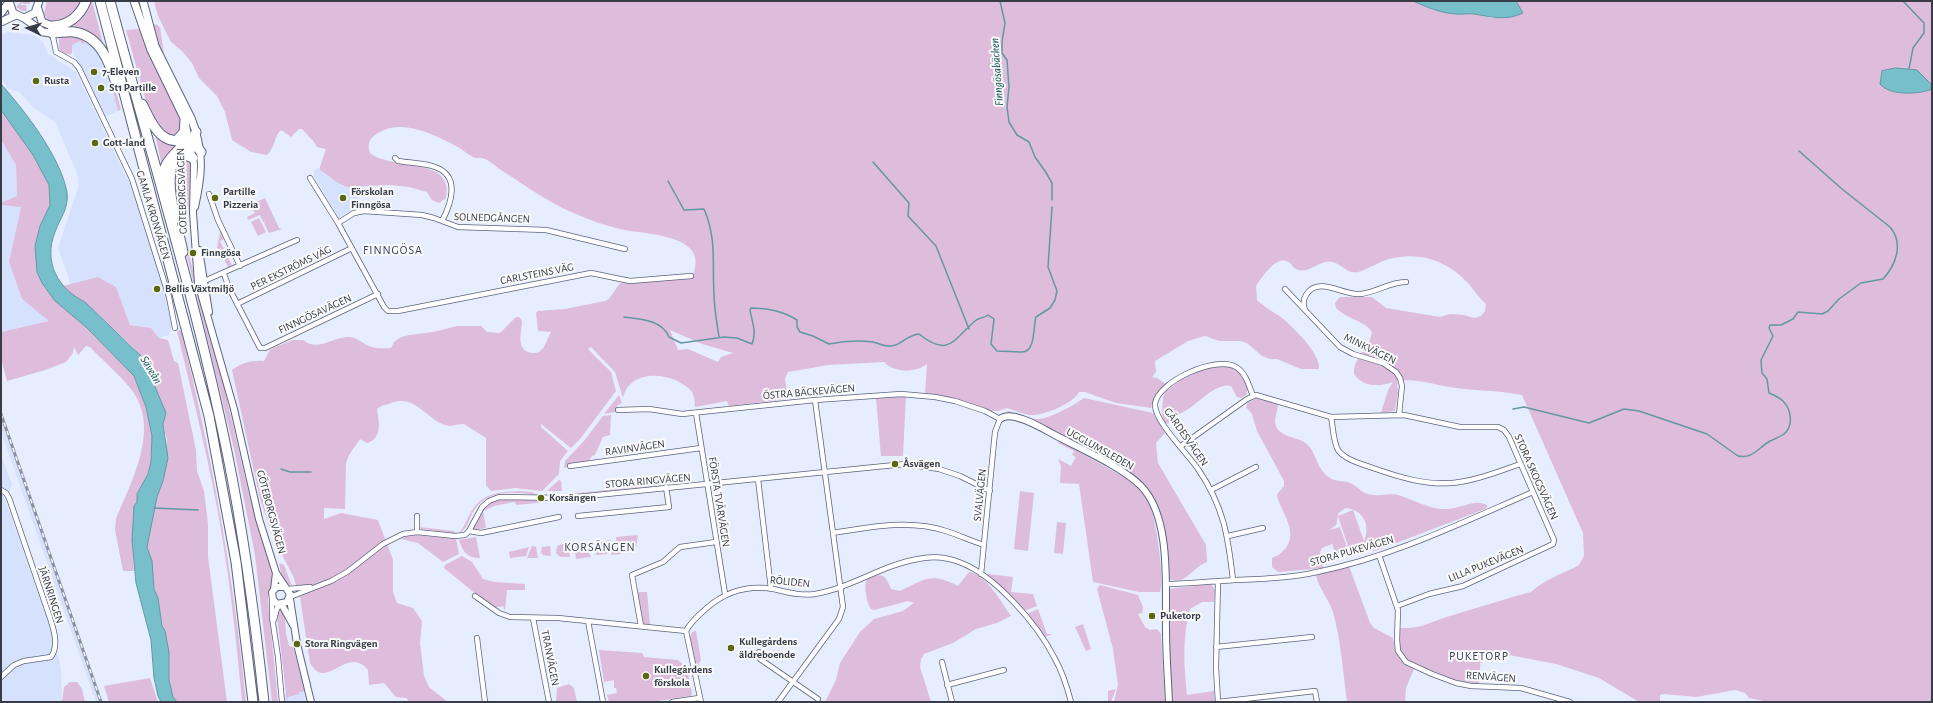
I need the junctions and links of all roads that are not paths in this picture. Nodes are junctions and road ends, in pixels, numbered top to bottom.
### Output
1 (86, 1) edge
2 (100, 1) edge
3 (110, 1) edge
4 (134, 1) edge
5 (143, 1) edge
6 (9, 2) edge
7 (39, 4) edge
8 (1, 13) edge
9 (16, 15) junction
10 (24, 18) junction
11 (1, 22) edge
12 (52, 30) junction
13 (132, 81) junction
14 (185, 120) junction
15 (191, 138) junction
16 (176, 140) junction
17 (201, 152) joint
18 (180, 156) junction
19 (194, 158) junction
20 (395, 158) dead end
21 (310, 178) dead end
22 (209, 194) dead end
23 (442, 221) junction
24 (170, 222) junction
25 (338, 223) junction
26 (296, 240) dead end
27 (352, 248) junction
28 (625, 249) dead end
29 (169, 259) junction
30 (240, 266) junction
31 (224, 274) junction
32 (691, 276) dead end
33 (202, 282) junction
34 (1406, 282) dead end
35 (1285, 289) dead end
36 (378, 294) junction
37 (237, 304) junction
38 (1306, 310) junction
39 (195, 316) junction
40 (176, 328) dead end
41 (1253, 396) junction
42 (815, 400) junction
43 (618, 410) dead end
44 (696, 413) junction
45 (1399, 415) junction
46 (1332, 417) junction
47 (1000, 419) junction
48 (1181, 446) junction
49 (701, 448) junction
50 (1520, 464) junction
51 (570, 466) dead end
52 (1256, 468) dead end
53 (825, 472) junction
54 (758, 479) junction
55 (708, 485) junction
56 (666, 487) junction
57 (1, 490) edge
58 (1211, 490) junction
59 (990, 491) junction
60 (1533, 492) junction
61 (417, 516) dead end
62 (578, 516) dead end
63 (560, 517) dead end
64 (1263, 528) dead end
65 (469, 531) junction
66 (417, 532) junction
67 (833, 533) junction
68 (1228, 536) junction
69 (1554, 540) joint
70 (716, 542) junction
71 (984, 546) junction
72 (1379, 555) junction
73 (276, 573) junction
74 (981, 574) junction
75 (1233, 580) junction
76 (1218, 581) junction
77 (1166, 584) junction
78 (314, 587) junction
79 (286, 588) junction
80 (841, 588) junction
81 (274, 589) junction
82 (771, 589) junction
83 (725, 594) junction
84 (272, 596) junction
85 (475, 596) dead end
86 (290, 598) junction
87 (281, 604) junction
88 (1397, 606) junction
89 (533, 618) junction
90 (588, 621) junction
91 (274, 622) junction
92 (641, 626) junction
93 (686, 631) junction
94 (295, 632) junction
95 (1312, 637) dead end
96 (478, 638) dead end
97 (1216, 647) junction
98 (759, 652) dead end
99 (942, 662) dead end
100 (1004, 670) dead end
101 (1, 677) edge
102 (793, 682) junction
103 (947, 685) junction
104 (818, 699) dead end
105 (700, 700) edge
106 (253, 702) edge
107 (264, 702) edge
108 (282, 702) edge
109 (310, 702) edge
110 (484, 702) edge
111 (549, 702) edge
112 (603, 702) edge
113 (672, 702) edge
114 (778, 702) edge
115 (952, 702) edge
116 (1072, 702) edge
117 (1169, 702) edge
118 (1218, 702) edge
119 (1317, 702) edge
120 (1570, 702) edge

1 - 12 highway
2 - 29 highway
3 - 13 highway
4 - 14 main road, GÖTEBORGSVÄGEN
5 - 15 main road, GÖTEBORGSVÄGEN
6 - 8 main road
6 - 9 main road
7 - 10 main road
7 - 12 main road
9 - 10 main road
9 - 11 main road
10 - 12 main road
12 - 29 highway
12 - 40 street, GAMLA KRONVÄGEN
13 - 16 highway
13 - 24 highway
14 - 15 street, GÖTEBORGSVÄGEN
14 - 16 highway
15 - 16 highway
15 - 17 highway
15 - 18 highway
15 - 19 street, GÖTEBORGSVÄGEN
15 - 24 highway
17 - 33 street, GÖTEBORGSVÄGEN
18 - 19 highway
18 - 39 highway
19 - 33 street, GÖTEBORGSVÄGEN
20 - 23 street
21 - 25 street
22 - 30 street
23 - 25 street, SOLNEDGÅNGEN
23 - 28 street, SOLNEDGÅNGEN
24 - 39 highway
25 - 27 street
26 - 30 street
27 - 36 street
27 - 37 street, PER EKSTRÖMS VÄG
29 - 106 highway
30 - 31 street
31 - 33 street
31 - 37 street
32 - 36 street, CARLSTEINS VÄG
33 - 73 street, GÖTEBORGSVÄGEN
34 - 38 street
35 - 38 street, MINKVÄGEN
36 - 37 street, FINNGÖSAVÄGEN
38 - 45 street, MINKVÄGEN
39 - 107 highway
41 - 46 street, STORA SKOGSVÄGEN
41 - 48 street
41 - 48 street, GÄRDESVÄGEN
42 - 44 street, ÖSTRA BÄCKEVÄGEN
42 - 47 street, ÖSTRA BÄCKEVÄGEN
42 - 53 street
43 - 44 street, ÖSTRA BÄCKEVÄGEN
44 - 49 street, FÖRSTA TVÄRVÄGEN
45 - 46 street, STORA SKOGSVÄGEN
45 - 50 street, STORA SKOGSVÄGEN
46 - 50 street
47 - 59 street, SVALVÄGEN
47 - 77 street, UGGLUMSLEDEN
48 - 58 street, GÄRDESVÄGEN
49 - 51 street, RAVINVÄGEN
49 - 55 street, FÖRSTA TVÄRVÄGEN
50 - 60 street, STORA SKOGSVÄGEN
52 - 58 street
53 - 54 street, STORA RINGVÄGEN
53 - 59 street, STORA RINGVÄGEN
53 - 67 street
54 - 55 street, STORA RINGVÄGEN
54 - 82 street
55 - 56 street, STORA RINGVÄGEN
55 - 70 street, FÖRSTA TVÄRVÄGEN
56 - 62 street
56 - 65 street, STORA RINGVÄGEN
57 - 101 street, JÄRNRINGEN
58 - 68 street, GÄRDESVÄGEN
59 - 71 street, SVALVÄGEN
60 - 69 street, STORA SKOGSVÄGEN
60 - 72 street, STORA PUKEVÄGEN
61 - 66 street
63 - 65 street
64 - 68 street
65 - 66 street
66 - 78 street
67 - 71 street
67 - 80 street
68 - 75 street, GÄRDESVÄGEN
69 - 88 street, LILLA PUKEVÄGEN
70 - 83 street, FÖRSTA TVÄRVÄGEN
70 - 92 street
71 - 74 street, SVALVÄGEN
72 - 75 street, STORA PUKEVÄGEN
72 - 88 street, RENVÄGEN
73 - 79 street, GÖTEBORGSVÄGEN
73 - 81 street, GÖTEBORGSVÄGEN
74 - 80 street, RÖLIDEN
74 - 116 street, RÖLIDEN
75 - 76 street, STORA PUKEVÄGEN
76 - 77 street, STORA PUKEVÄGEN
76 - 97 street
77 - 117 street, UGGLUMSLEDEN
78 - 79 street
78 - 86 street
79 - 81 street
79 - 86 street
80 - 82 street, RÖLIDEN
80 - 102 street
81 - 84 street
82 - 83 street, RÖLIDEN
83 - 93 street, RÖLIDEN
84 - 87 street
84 - 91 street
85 - 89 street
86 - 87 street
86 - 94 street
87 - 91 street
87 - 94 street
88 - 120 street, RENVÄGEN
89 - 90 street
89 - 111 street, TRANVÄGEN
90 - 92 street
90 - 112 street
91 - 108 street
92 - 93 street
93 - 105 street
94 - 109 street
95 - 97 street
96 - 110 street
97 - 118 street
98 - 102 street
99 - 103 street
100 - 103 street
102 - 104 street
102 - 114 street
103 - 115 street
105 - 113 street
118 - 119 street

